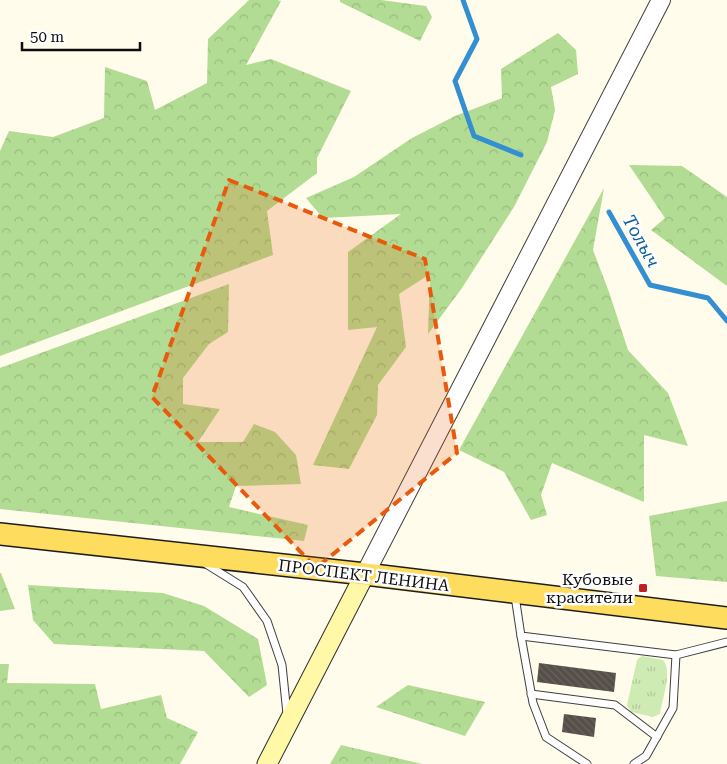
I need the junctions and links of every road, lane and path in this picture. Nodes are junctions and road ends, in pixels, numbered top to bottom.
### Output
1 (661, 0) edge
2 (0, 534) edge
3 (195, 557) junction
4 (365, 574) junction
5 (514, 593) junction
6 (727, 618) edge
7 (521, 636) junction
8 (727, 642) edge
9 (676, 655) junction
10 (531, 694) junction
11 (288, 722) junction
12 (657, 737) junction
13 (267, 764) edge
14 (587, 764) edge
15 (634, 764) edge

1 - 4 street
2 - 3 main road, ПРОСПЕКТ ЛЕНИНА
3 - 4 main road, ПРОСПЕКТ ЛЕНИНА
3 - 11 lane
4 - 5 main road, ПРОСПЕКТ ЛЕНИНА
4 - 11 main road
5 - 6 main road, ПРОСПЕКТ ЛЕНИНА
5 - 7 lane
7 - 9 lane
7 - 10 lane
8 - 9 lane
9 - 12 lane
10 - 12 lane
10 - 14 lane
11 - 13 main road
12 - 15 lane

